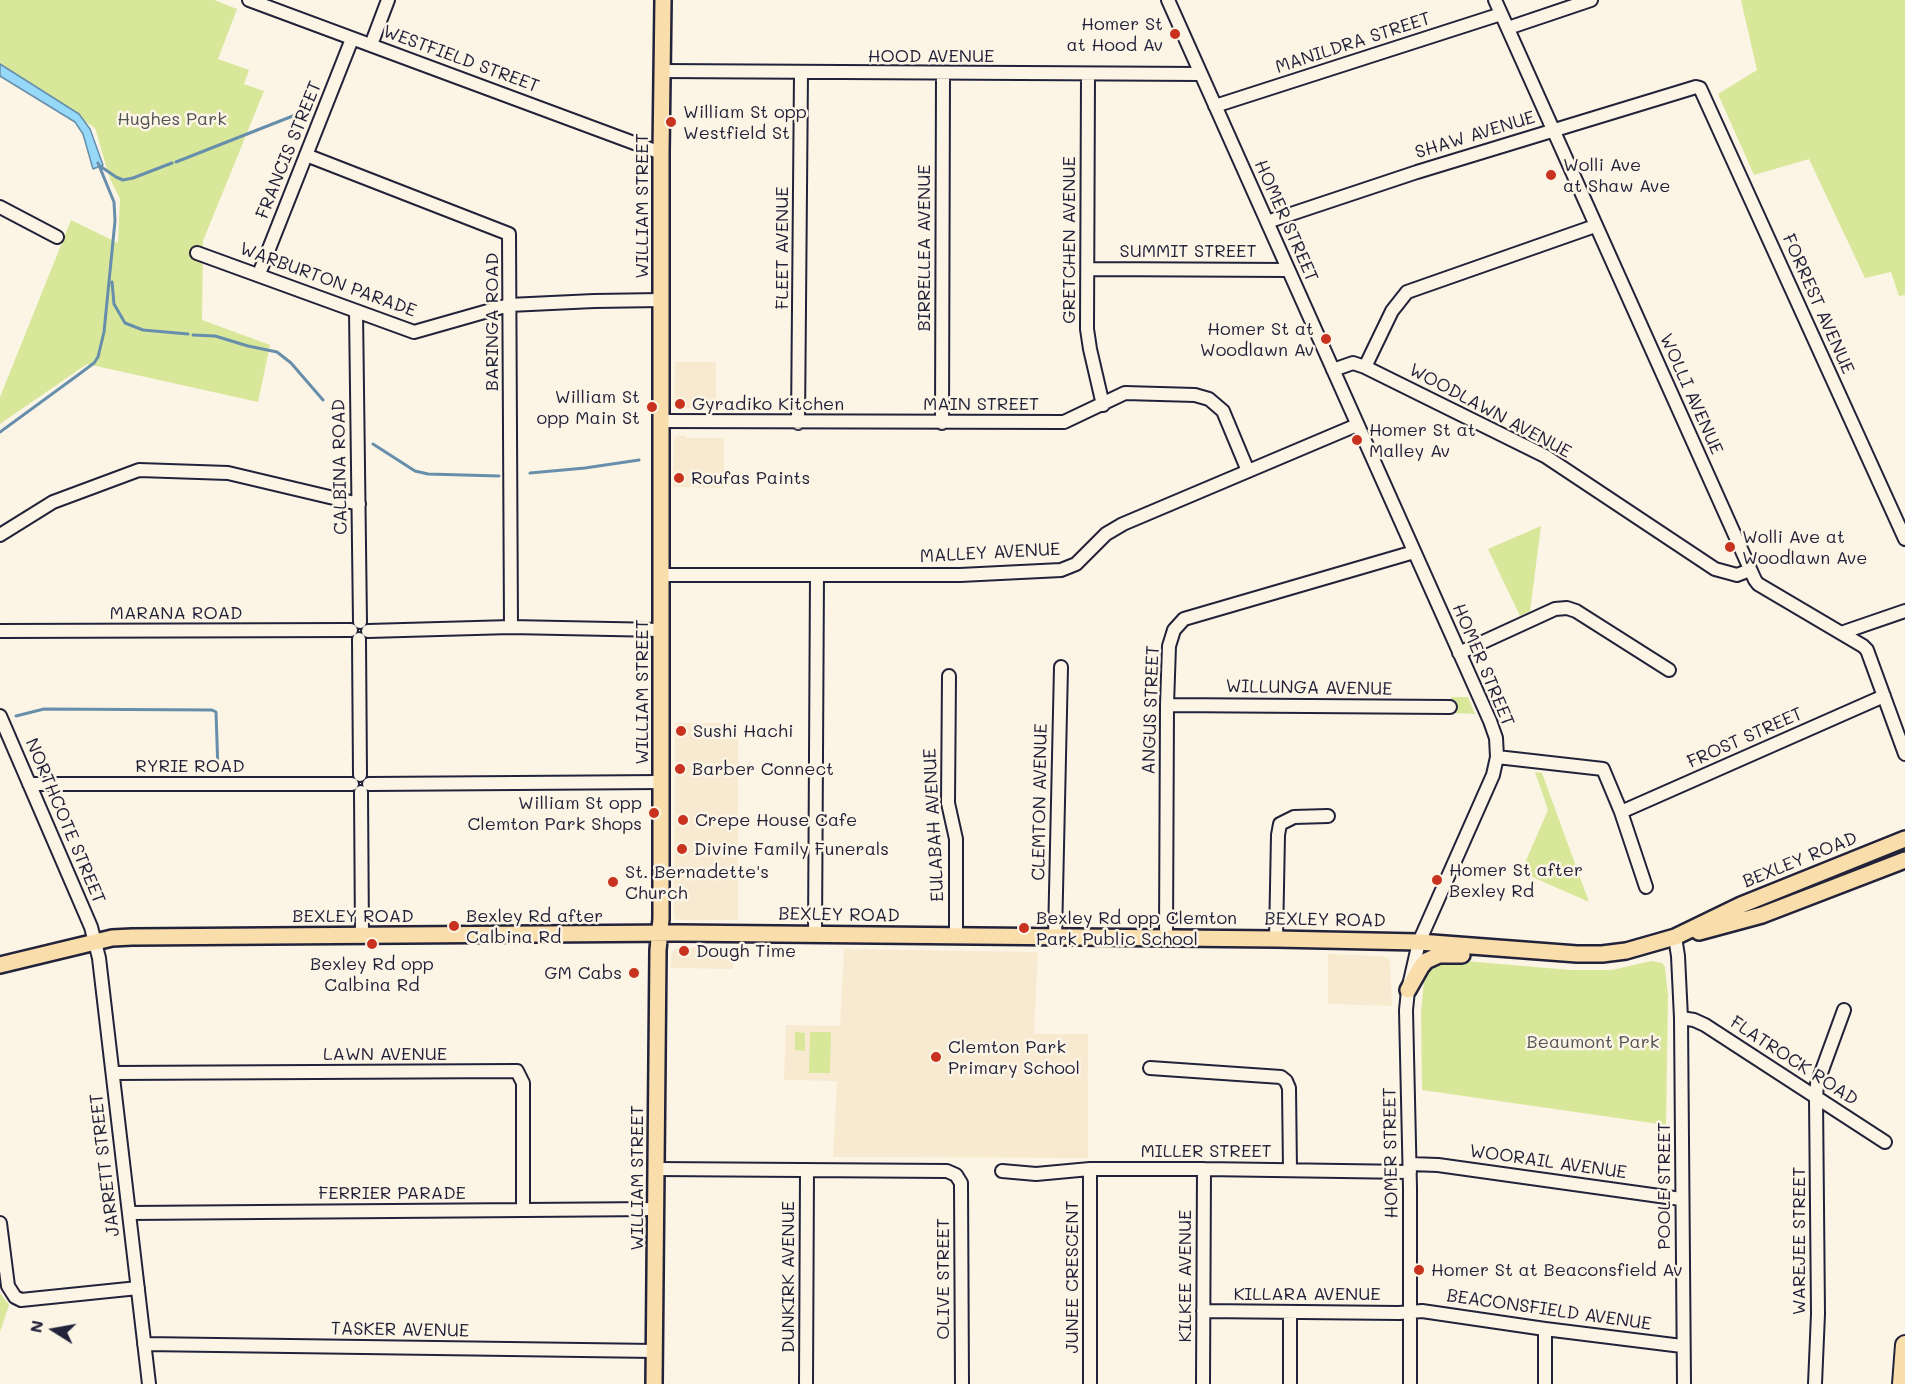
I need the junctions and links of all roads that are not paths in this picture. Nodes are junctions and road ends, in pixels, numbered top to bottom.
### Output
1 (249, 0) edge
2 (388, 0) edge
3 (663, 0) edge
4 (1168, 0) edge
5 (1495, 0) edge
6 (1591, 0) edge
7 (1502, 14) junction
8 (1508, 28) junction
9 (352, 39) junction
10 (371, 45) junction
11 (662, 71) junction
12 (943, 73) junction
13 (801, 74) junction
14 (1201, 74) junction
15 (1088, 75) junction
16 (1696, 87) joint
17 (1215, 106) junction
18 (1553, 130) junction
19 (661, 153) junction
20 (306, 155) junction
21 (0, 207) edge
22 (1267, 222) junction
23 (1595, 226) junction
24 (57, 237) dead end
25 (197, 253) dead end
26 (1088, 269) junction
27 (1288, 270) junction
28 (259, 274) junction
29 (661, 300) junction
30 (509, 305) junction
31 (356, 311) junction
32 (1365, 367) junction
33 (1333, 370) junction
34 (1103, 405) junction
35 (661, 422) junction
36 (798, 423) junction
37 (942, 423) junction
38 (1357, 425) junction
39 (1248, 471) junction
40 (359, 504) junction
41 (0, 535) edge
42 (1905, 539) edge
43 (1414, 552) junction
44 (1750, 570) junction
45 (662, 575) junction
46 (817, 575) junction
47 (1905, 611) edge
48 (511, 627) junction
49 (661, 630) junction
50 (0, 631) edge
51 (360, 631) junction
52 (1841, 633) junction
53 (1459, 653) junction
54 (1061, 667) dead end
55 (1669, 670) dead end
56 (949, 676) dead end
57 (1884, 696) junction
58 (1167, 705) junction
59 (1450, 707) dead end
60 (0, 716) edge
61 (1905, 754) edge
62 (1497, 757) junction
63 (662, 782) junction
64 (29, 784) junction
65 (360, 784) junction
66 (1621, 812) junction
67 (1328, 816) dead end
68 (1905, 839) edge
69 (1905, 860) edge
70 (1646, 886) dead end
71 (660, 934) junction
72 (815, 935) junction
73 (362, 936) junction
74 (956, 936) junction
75 (1055, 937) junction
76 (1166, 938) junction
77 (1674, 938) junction
78 (1276, 939) junction
79 (95, 942) junction
80 (1419, 942) junction
81 (1497, 948) junction
82 (0, 966) edge
83 (1408, 990) junction
84 (1844, 1010) dead end
85 (1681, 1018) junction
86 (1150, 1068) dead end
87 (113, 1073) junction
88 (1816, 1098) junction
89 (1885, 1142) dead end
90 (1410, 1168) junction
91 (656, 1169) junction
92 (1090, 1169) junction
93 (1204, 1169) junction
94 (807, 1170) junction
95 (1290, 1170) junction
96 (1002, 1171) dead end
97 (1681, 1199) junction
98 (656, 1209) junction
99 (523, 1210) junction
100 (129, 1213) junction
101 (0, 1223) edge
102 (138, 1287) junction
103 (1203, 1311) junction
104 (1290, 1312) junction
105 (1410, 1312) junction
106 (1545, 1329) junction
107 (144, 1344) junction
108 (1905, 1345) edge
109 (1682, 1346) junction
110 (654, 1351) junction
111 (149, 1384) edge
112 (654, 1384) edge
113 (806, 1384) edge
114 (962, 1384) edge
115 (1090, 1384) edge
116 (1203, 1384) edge
117 (1290, 1384) edge
118 (1410, 1384) edge
119 (1545, 1384) edge
120 (1684, 1384) edge
121 (1815, 1384) edge
122 (1902, 1384) edge

1 - 9 street, WESTFIELD STREET
2 - 10 street
3 - 11 main road, WILLIAM STREET
4 - 14 street, HOMER STREET
5 - 7 street, WOLLI AVENUE
6 - 8 street
7 - 8 street, WOLLI AVENUE
7 - 17 street, MANILDRA STREET
8 - 18 street, WOLLI AVENUE
9 - 10 street, WESTFIELD STREET
9 - 20 street, FRANCIS STREET
10 - 19 street, WESTFIELD STREET
11 - 13 street, HOOD AVENUE
11 - 19 main road, WILLIAM STREET
12 - 13 street, HOOD AVENUE
12 - 15 street, HOOD AVENUE
12 - 37 street, BIRRELLEA AVENUE
13 - 36 street, FLEET AVENUE
14 - 15 street, HOOD AVENUE
14 - 17 street, HOMER STREET
15 - 26 street, GRETCHEN AVENUE
16 - 18 street, SHAW AVENUE
16 - 42 street, FORREST AVENUE
17 - 22 street, HOMER STREET
18 - 22 street, SHAW AVENUE
18 - 23 street, WOLLI AVENUE
19 - 29 main road, WILLIAM STREET
20 - 28 street, FRANCIS STREET
20 - 30 street, BARINGA ROAD
21 - 24 street
22 - 27 street, HOMER STREET
23 - 32 street
23 - 44 street, WOLLI AVENUE
25 - 28 street, WARBURTON PARADE
26 - 27 street, SUMMIT STREET
26 - 34 street, GRETCHEN AVENUE
27 - 33 street, HOMER STREET
28 - 31 street, WARBURTON PARADE
29 - 30 street, WARBURTON PARADE
29 - 35 main road, WILLIAM STREET
30 - 31 street, WARBURTON PARADE
30 - 48 street, BARINGA ROAD
31 - 40 street, CALBINA ROAD
32 - 33 street, WOODLAWN AVENUE
32 - 44 street, WOODLAWN AVENUE
33 - 38 street, HOMER STREET
34 - 37 street, MAIN STREET
34 - 39 street, MAIN STREET
35 - 36 street, MAIN STREET
35 - 45 main road, WILLIAM STREET
36 - 37 street, MAIN STREET
38 - 39 street, MALLEY AVENUE
38 - 43 street, HOMER STREET
39 - 46 street, MALLEY AVENUE
40 - 41 street
40 - 51 street, CALBINA ROAD
43 - 53 street, HOMER STREET
43 - 58 street, ANGUS STREET
44 - 52 street, WOLLI AVENUE
45 - 46 street, MALLEY AVENUE
45 - 49 main road, WILLIAM STREET
46 - 72 street
47 - 52 street
48 - 49 street, MARANA ROAD
48 - 51 street, MARANA ROAD
49 - 63 main road, WILLIAM STREET
50 - 51 street, MARANA ROAD
51 - 65 street, CALBINA ROAD
52 - 57 street, WOLLI AVENUE
53 - 55 street
53 - 62 street, HOMER STREET
54 - 75 street, CLEMTON AVENUE
56 - 74 street, EULABAH AVENUE
57 - 61 street, WOLLI AVENUE
57 - 66 street, FROST STREET
58 - 59 street, WILLUNGA AVENUE
58 - 76 street, ANGUS STREET
60 - 64 street, NORTHCOTE STREET
62 - 66 street
62 - 80 street, HOMER STREET
63 - 65 street, RYRIE ROAD
63 - 71 main road, WILLIAM STREET
64 - 65 street, RYRIE ROAD
64 - 79 street, NORTHCOTE STREET
65 - 73 street, CALBINA ROAD
66 - 70 street
67 - 78 street
68 - 77 main road, BEXLEY ROAD
69 - 77 main road, BEXLEY ROAD
71 - 72 main road, BEXLEY ROAD
71 - 73 main road, BEXLEY ROAD
71 - 91 main road, WILLIAM STREET
72 - 74 main road, BEXLEY ROAD
73 - 79 main road, BEXLEY ROAD
74 - 75 main road, BEXLEY ROAD
75 - 76 main road, BEXLEY ROAD
76 - 78 main road, BEXLEY ROAD
77 - 81 main road, BEXLEY ROAD
77 - 85 street, POOLE STREET
78 - 80 main road, BEXLEY ROAD
79 - 82 main road, BEXLEY ROAD
79 - 87 street, JARRETT STREET
80 - 81 main road, BEXLEY ROAD
80 - 83 street, HOMER STREET
81 - 83 main road
83 - 90 street, HOMER STREET
84 - 88 street, WAREJEE STREET
85 - 88 street, FLATROCK ROAD
85 - 97 street, POOLE STREET
86 - 95 street
87 - 99 street, LAWN AVENUE
87 - 100 street, JARRETT STREET
88 - 89 street, FLATROCK ROAD
88 - 121 street, WAREJEE STREET
90 - 95 street, MILLER STREET
90 - 97 street, WOORAIL AVENUE
90 - 105 street, HOMER STREET
91 - 94 street
91 - 98 main road, WILLIAM STREET
92 - 93 street, MILLER STREET
92 - 96 street, MILLER STREET
92 - 115 street, JUNEE CRESCENT
93 - 95 street, MILLER STREET
93 - 103 street, KILKEE AVENUE
94 - 113 street, DUNKIRK AVENUE
94 - 114 street, OLIVE STREET
97 - 109 street, POOLE STREET
98 - 99 street, FERRIER PARADE
98 - 110 main road, WILLIAM STREET
99 - 100 street, FERRIER PARADE
100 - 102 street, JARRETT STREET
101 - 102 street
102 - 107 street, JARRETT STREET
103 - 104 street, KILLARA AVENUE
103 - 116 street, KILKEE AVENUE
104 - 105 street, KILLARA AVENUE
104 - 117 street
105 - 106 street, BEACONSFIELD AVENUE
105 - 118 street, HOMER STREET
106 - 109 street, BEACONSFIELD AVENUE
106 - 119 street
107 - 110 street, TASKER AVENUE
107 - 111 street, JARRETT STREET
108 - 122 highway
109 - 120 street, POOLE STREET
110 - 112 main road, WILLIAM STREET

